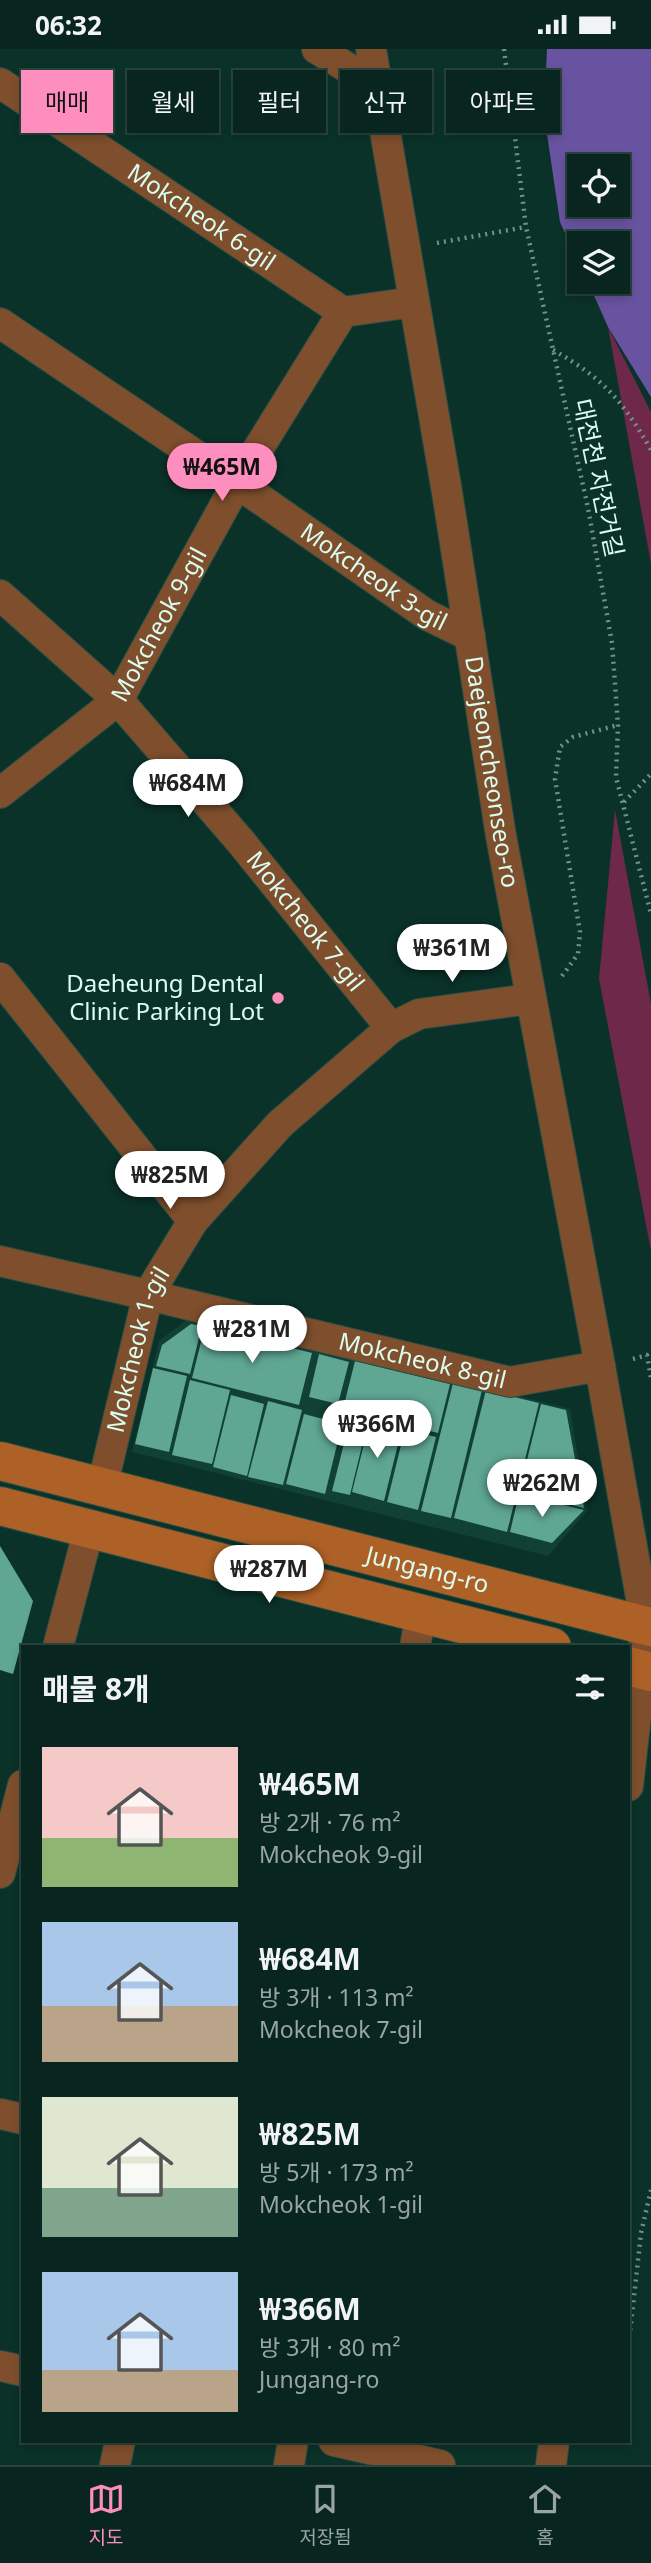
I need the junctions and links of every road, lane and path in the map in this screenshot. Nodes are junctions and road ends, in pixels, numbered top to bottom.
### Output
1 (317, 49) edge
2 (371, 49) edge
3 (504, 49) edge
4 (351, 70) edge
5 (374, 70) edge
6 (0, 83) edge
7 (385, 133) edge
8 (526, 227) junction
9 (456, 239) dead end
10 (414, 302) junction
11 (343, 312) junction
12 (0, 323) edge
13 (552, 350) junction
14 (651, 450) edge
15 (237, 483) junction
16 (0, 595) edge
17 (470, 636) junction
18 (118, 700) junction
19 (618, 725) junction
20 (651, 774) edge
21 (0, 793) edge
22 (623, 803) junction
23 (651, 914) edge
24 (0, 978) edge
25 (530, 999) junction
26 (391, 1028) junction
27 (193, 1221) junction
28 (0, 1261) edge
29 (148, 1295) junction
30 (600, 1366) junction
31 (0, 1461) edge
32 (102, 1487) junction
33 (0, 1506) edge
34 (89, 1529) junction
35 (648, 1626) edge
36 (418, 1630) edge
37 (59, 1645) edge
38 (536, 1645) edge
39 (640, 1669) edge
40 (630, 1766) edge
41 (21, 1795) edge
42 (6, 1869) edge
43 (0, 2113) edge
44 (21, 2118) edge
45 (651, 2190) edge
46 (630, 2333) edge
47 (0, 2366) edge
48 (21, 2371) edge
49 (120, 2443) edge
50 (293, 2443) edge
51 (343, 2443) edge
52 (554, 2443) edge
53 (115, 2465) edge
54 (289, 2465) edge
55 (440, 2465) edge
56 (551, 2465) edge

1 - 4 street
2 - 5 street, Daejeoncheonseo-ro
3 - 8 path, 대전천 자전거길
6 - 11 street, Mokcheok 6-gil
7 - 10 street, Daejeoncheonseo-ro
8 - 9 path
8 - 13 path, 대전천 자전거길
10 - 11 street
10 - 17 street, Daejeoncheonseo-ro
11 - 15 street, Mokcheok 9-gil
12 - 15 street, Mokcheok 3-gil
13 - 14 path
13 - 19 path, 대전천 자전거길
15 - 17 street, Mokcheok 3-gil
15 - 18 street, Mokcheok 9-gil
16 - 18 street, Mokcheok 7-gil
17 - 25 street, Daejeoncheonseo-ro
18 - 21 street, Mokcheok 9-gil
18 - 26 street, Mokcheok 7-gil
19 - 22 path, 대전천 자전거길
19 - 25 path
20 - 22 path
22 - 23 path, 대전천 자전거길
24 - 27 street
25 - 26 street
25 - 30 street, Daejeoncheonseo-ro
26 - 27 street, Mokcheok 1-gil
27 - 29 street, Mokcheok 1-gil
28 - 29 street, Mokcheok 8-gil
29 - 30 street, Mokcheok 8-gil
29 - 32 street, Mokcheok 1-gil
30 - 35 street, Daejeoncheonseo-ro
31 - 32 main road, Jungang-ro
32 - 35 main road, Jungang-ro
33 - 34 main road, Jungang-ro
34 - 36 main road, Jungang-ro
34 - 37 street
35 - 39 street, Daejeoncheonseo-ro
36 - 38 main road, Jungang-ro
39 - 40 street, Daejeoncheonseo-ro
41 - 42 street
43 - 44 street
45 - 46 path
47 - 48 street
49 - 53 street
50 - 54 street
51 - 55 street
52 - 56 street

